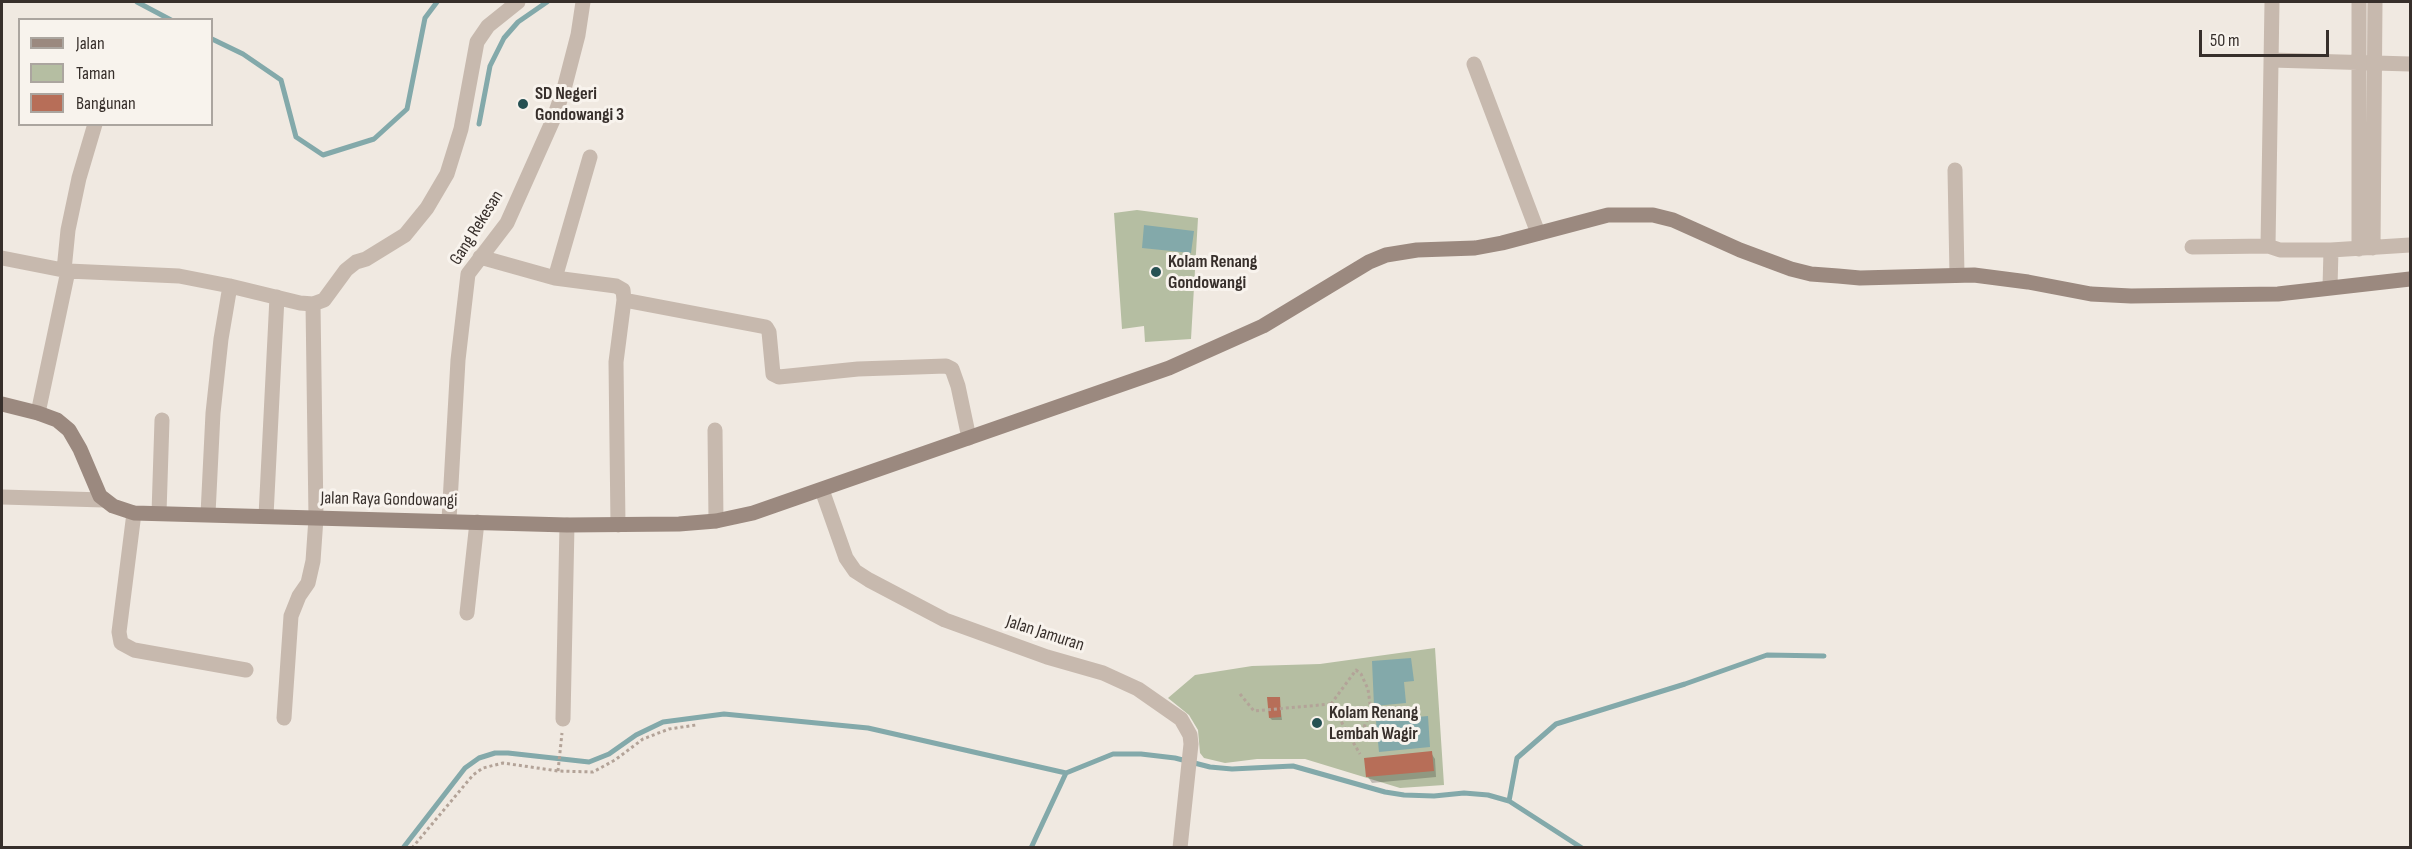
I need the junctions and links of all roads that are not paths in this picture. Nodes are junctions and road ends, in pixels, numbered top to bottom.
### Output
1 (518, 2) edge
2 (583, 2) edge
3 (2272, 2) edge
4 (2359, 2) edge
5 (2375, 2) edge
6 (2271, 60) junction
7 (2360, 61) junction
8 (2376, 63) junction
9 (1474, 64) dead end
10 (2410, 64) edge
11 (94, 126) edge
12 (2366, 153) junction
13 (590, 156) dead end
14 (1956, 170) dead end
15 (1538, 233) junction
16 (2410, 244) edge
17 (2268, 246) junction
18 (2192, 247) dead end
19 (2366, 248) junction
20 (2331, 250) junction
21 (480, 257) junction
22 (2, 258) edge
23 (66, 270) junction
24 (1957, 274) junction
25 (555, 278) junction
26 (2410, 279) edge
27 (230, 286) junction
28 (2330, 287) junction
29 (276, 297) junction
30 (624, 300) junction
31 (313, 304) junction
32 (2, 404) edge
33 (38, 413) junction
34 (162, 420) dead end
35 (715, 430) dead end
36 (969, 438) junction
37 (822, 490) junction
38 (2, 497) edge
39 (104, 500) junction
40 (134, 513) junction
41 (159, 513) junction
42 (208, 514) junction
43 (266, 516) junction
44 (316, 518) junction
45 (449, 520) junction
46 (716, 521) junction
47 (477, 522) junction
48 (567, 525) junction
49 (618, 525) junction
50 (466, 613) dead end
51 (246, 670) dead end
52 (284, 718) dead end
53 (563, 719) dead end
54 (1180, 848) edge

1 - 31 street
2 - 21 street, Gang Rekesan
3 - 6 street
4 - 7 street
5 - 8 street
6 - 7 street
6 - 17 street
7 - 8 street
7 - 12 street
8 - 10 street
8 - 12 street
9 - 15 street
11 - 23 street
12 - 19 street
13 - 25 street
14 - 24 street
15 - 24 street, Jalan Raya Gondowangi
15 - 36 street, Jalan Raya Gondowangi
16 - 19 street
17 - 18 street
17 - 20 street
19 - 20 street
20 - 28 street
21 - 25 street
21 - 45 street, Gang Rekesan
22 - 23 street
23 - 27 street
23 - 33 street
24 - 28 street, Jalan Raya Gondowangi
25 - 30 street
26 - 28 street, Jalan Raya Gondowangi
27 - 29 street
27 - 42 street
29 - 31 street
29 - 43 street
30 - 36 street
30 - 49 street
31 - 44 street
32 - 33 street
33 - 39 street
34 - 41 street
35 - 46 street
36 - 37 street, Jalan Raya Gondowangi
37 - 46 street, Jalan Raya Gondowangi
37 - 54 street, Jalan Jamuran
38 - 39 street
39 - 40 street, Jalan Raya Gondowangi
40 - 41 street, Jalan Raya Gondowangi
40 - 51 street
41 - 42 street, Jalan Raya Gondowangi
42 - 43 street, Jalan Raya Gondowangi
43 - 44 street, Jalan Raya Gondowangi
44 - 45 street, Jalan Raya Gondowangi
44 - 52 street
45 - 47 street, Jalan Raya Gondowangi
46 - 49 street, Jalan Raya Gondowangi
47 - 48 street, Jalan Raya Gondowangi
47 - 50 street
48 - 49 street, Jalan Raya Gondowangi
48 - 53 street

